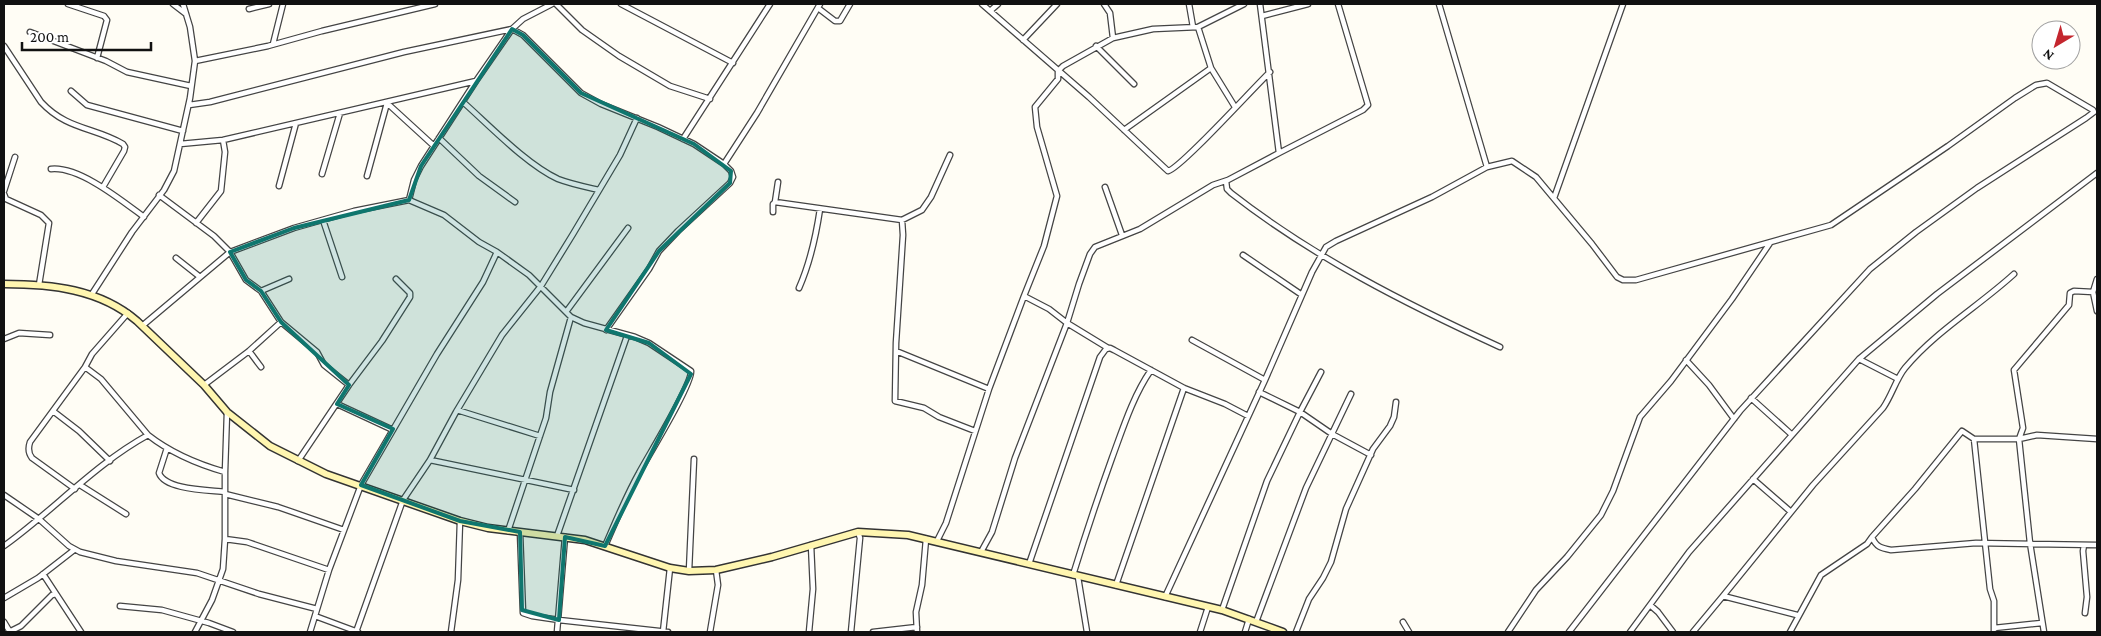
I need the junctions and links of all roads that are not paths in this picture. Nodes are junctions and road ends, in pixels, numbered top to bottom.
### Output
1 (68, 4) edge
2 (173, 4) edge
3 (184, 4) edge
4 (269, 4) edge
5 (283, 4) edge
6 (435, 4) edge
7 (552, 4) edge
8 (556, 4) edge
9 (621, 4) edge
10 (770, 4) edge
11 (850, 4) edge
12 (982, 4) edge
13 (998, 4) edge
14 (1057, 4) edge
15 (1104, 4) edge
16 (1189, 4) edge
17 (1244, 4) edge
18 (1260, 4) edge
19 (1308, 4) edge
20 (1338, 4) edge
21 (1439, 4) edge
22 (1623, 4) edge
23 (819, 6) edge
24 (410, 7) edge
25 (249, 8) dead end
26 (990, 11) junction
27 (186, 14) junction
28 (1262, 16) junction
29 (1195, 27) junction
30 (512, 29) junction
31 (30, 32) dead end
32 (1113, 38) junction
33 (1023, 40) junction
34 (273, 44) junction
35 (4, 46) edge
36 (1096, 46) junction
37 (97, 58) junction
38 (195, 61) junction
39 (733, 63) junction
40 (1211, 68) junction
41 (1058, 71) junction
42 (1270, 72) junction
43 (476, 81) junction
44 (1134, 84) dead end
45 (191, 86) junction
46 (71, 92) dead end
47 (710, 99) junction
48 (462, 102) junction
49 (387, 103) junction
50 (189, 106) junction
51 (1235, 107) junction
52 (2096, 112) edge
53 (340, 113) junction
54 (636, 118) junction
55 (296, 123) junction
56 (1124, 130) junction
57 (183, 131) junction
58 (439, 138) junction
59 (683, 139) junction
60 (222, 140) junction
61 (180, 144) junction
62 (434, 146) junction
63 (1280, 153) junction
64 (950, 155) dead end
65 (15, 156) dead end
66 (724, 164) junction
67 (1487, 168) junction
68 (51, 169) dead end
69 (2097, 173) edge
70 (322, 174) dead end
71 (367, 176) dead end
72 (1226, 181) junction
73 (778, 182) dead end
74 (279, 186) dead end
75 (103, 187) junction
76 (1104, 187) dead end
77 (599, 190) junction
78 (4, 192) edge
79 (159, 195) junction
80 (1554, 198) junction
81 (409, 200) junction
82 (515, 202) dead end
83 (775, 202) junction
84 (820, 209) junction
85 (773, 212) dead end
86 (144, 217) junction
87 (323, 220) junction
88 (902, 220) junction
89 (196, 223) junction
90 (628, 228) dead end
91 (1122, 235) junction
92 (1770, 242) junction
93 (230, 252) junction
94 (497, 252) junction
95 (1243, 255) dead end
96 (1320, 255) junction
97 (176, 258) dead end
98 (2014, 274) dead end
99 (200, 277) junction
100 (342, 277) dead end
101 (289, 278) dead end
102 (2097, 278) edge
103 (396, 279) dead end
104 (4, 284) edge
105 (39, 285) junction
106 (541, 286) junction
107 (799, 288) dead end
108 (262, 291) junction
109 (2093, 292) junction
110 (92, 294) junction
111 (1302, 295) junction
112 (1024, 296) junction
113 (2097, 311) edge
114 (566, 312) junction
115 (128, 313) junction
116 (571, 317) junction
117 (281, 322) junction
118 (1067, 323) junction
119 (142, 326) junction
120 (606, 330) junction
121 (50, 335) dead end
122 (627, 336) junction
123 (4, 339) edge
124 (1192, 340) dead end
125 (1500, 347) dead end
126 (1108, 348) junction
127 (249, 351) junction
128 (896, 351) junction
129 (1859, 359) junction
130 (1686, 360) junction
131 (85, 367) junction
132 (261, 367) dead end
133 (1151, 370) junction
134 (1321, 372) dead end
135 (1898, 379) junction
136 (1265, 380) junction
137 (204, 385) junction
138 (349, 385) junction
139 (1184, 388) junction
140 (988, 389) junction
141 (1259, 392) junction
142 (1351, 394) dead end
143 (1751, 398) junction
144 (1396, 402) dead end
145 (337, 404) junction
146 (457, 410) junction
147 (52, 411) junction
148 (227, 412) junction
149 (1300, 412) junction
150 (1248, 416) junction
151 (1734, 419) junction
152 (393, 430) junction
153 (975, 430) junction
154 (1332, 434) junction
155 (1791, 434) junction
156 (148, 435) junction
157 (540, 436) junction
158 (1974, 439) junction
159 (2019, 439) junction
160 (2097, 439) edge
161 (167, 448) junction
162 (1370, 455) junction
163 (694, 459) dead end
164 (430, 460) junction
165 (110, 461) junction
166 (298, 461) junction
167 (225, 472) junction
168 (1752, 478) junction
169 (526, 480) junction
170 (80, 485) junction
171 (361, 485) junction
172 (74, 489) junction
173 (574, 490) junction
174 (225, 493) junction
175 (4, 495) edge
176 (403, 500) junction
177 (1791, 512) junction
178 (126, 514) dead end
179 (39, 519) junction
180 (460, 521) junction
181 (344, 530) junction
182 (508, 531) junction
183 (520, 532) junction
184 (858, 532) junction
185 (557, 536) junction
186 (565, 536) junction
187 (1872, 537) junction
188 (225, 539) junction
189 (926, 539) junction
190 (937, 541) junction
191 (1986, 543) junction
192 (2030, 543) junction
193 (2084, 545) junction
194 (2097, 545) edge
195 (4, 546) edge
196 (604, 546) junction
197 (811, 546) junction
198 (74, 550) junction
199 (981, 552) junction
200 (1029, 564) junction
201 (670, 568) junction
202 (329, 570) junction
203 (716, 570) junction
204 (689, 571) junction
205 (43, 574) junction
206 (1076, 576) junction
207 (220, 581) junction
208 (1116, 585) junction
209 (56, 594) junction
210 (1723, 596) junction
211 (1165, 597) junction
212 (4, 598) edge
213 (1650, 605) junction
214 (120, 606) dead end
215 (1208, 607) junction
216 (317, 609) junction
217 (1222, 610) junction
218 (2085, 613) dead end
219 (1797, 615) junction
220 (315, 616) junction
221 (559, 620) junction
222 (201, 621) junction
223 (1253, 621) junction
224 (4, 622) edge
225 (1403, 622) dead end
226 (2042, 623) junction
227 (917, 630) edge
228 (1994, 630) edge
229 (10, 632) edge
230 (81, 632) edge
231 (194, 632) edge
232 (233, 632) edge
233 (310, 632) edge
234 (357, 632) edge
235 (451, 632) edge
236 (557, 632) edge
237 (663, 632) edge
238 (668, 632) edge
239 (710, 632) edge
240 (809, 632) edge
241 (852, 632) edge
242 (873, 632) edge
243 (1087, 632) edge
244 (1200, 632) edge
245 (1245, 632) edge
246 (1284, 632) edge
247 (1296, 632) edge
248 (1409, 632) edge
249 (1508, 632) edge
250 (1570, 632) edge
251 (1630, 632) edge
252 (1673, 632) edge
253 (1693, 632) edge
254 (1790, 632) edge
255 (2044, 632) edge

1 - 37 street
2 - 27 street
3 - 27 street
4 - 25 street
5 - 34 street
6 - 24 street
7 - 30 street
8 - 47 street
9 - 39 street
10 - 39 street
11 - 23 street
12 - 26 street
13 - 26 street
14 - 33 street
15 - 32 street
16 - 29 street
17 - 29 street
18 - 28 street
19 - 28 street
20 - 63 street
21 - 67 street
22 - 80 street
23 - 66 street
24 - 34 street
26 - 33 street
27 - 38 street
28 - 42 street
29 - 32 street
29 - 40 street
30 - 43 street
30 - 50 street
30 - 54 street
31 - 37 street
32 - 36 street
33 - 41 street
34 - 38 street
35 - 75 street
36 - 41 street
36 - 44 street
37 - 45 street
38 - 45 street
39 - 47 street
40 - 51 street
40 - 56 street
41 - 56 street
41 - 112 street
42 - 51 street
42 - 63 street
43 - 48 street
43 - 49 street
45 - 50 street
46 - 57 street
47 - 59 street
48 - 58 street
48 - 77 street
49 - 53 street
49 - 62 street
49 - 71 street
50 - 57 street
51 - 56 street
52 - 92 street
52 - 143 street
53 - 55 street
53 - 70 street
54 - 59 street
54 - 77 street
55 - 60 street
55 - 74 street
57 - 61 street
58 - 62 street
58 - 82 street
59 - 66 street
60 - 61 street
60 - 89 street
61 - 79 street
62 - 81 street
63 - 72 street
64 - 88 street
65 - 78 street
66 - 120 street
67 - 80 street
67 - 96 street
68 - 75 street
69 - 129 street
72 - 91 street
72 - 96 street
73 - 83 street
75 - 86 street
76 - 91 street
77 - 106 street
78 - 105 street
79 - 86 street
79 - 89 street
80 - 92 street
81 - 87 street
81 - 94 street
83 - 84 street
83 - 85 street
84 - 88 street
84 - 107 street
86 - 110 street
87 - 93 street
87 - 100 street
88 - 128 street
89 - 93 street
90 - 114 street
91 - 118 street
92 - 130 street
93 - 99 street
93 - 108 street
94 - 106 street
94 - 152 street
95 - 111 street
96 - 111 street
96 - 125 street
97 - 99 street
98 - 135 street
99 - 119 street
101 - 108 street
102 - 109 street
103 - 138 street
104 - 105 street
105 - 110 street
106 - 114 street
106 - 146 street
108 - 117 street
109 - 113 street
109 - 159 street
110 - 115 street
111 - 136 street
112 - 118 street
112 - 140 street
114 - 116 street
115 - 119 street
115 - 131 street
116 - 120 street
116 - 157 street
117 - 127 street
117 - 138 street
118 - 126 street
118 - 199 street
119 - 137 street
120 - 122 street
121 - 123 street
122 - 173 street
122 - 196 street
124 - 136 street
126 - 133 street
126 - 200 street
127 - 132 street
127 - 137 street
128 - 140 street
128 - 153 street
129 - 135 street
129 - 155 street
130 - 151 street
130 - 249 street
131 - 147 street
131 - 156 street
133 - 139 street
133 - 206 street
134 - 149 street
135 - 177 street
136 - 141 street
137 - 148 street
138 - 145 street
139 - 150 street
139 - 208 street
140 - 153 street
141 - 149 street
141 - 150 street
142 - 154 street
143 - 151 street
143 - 155 street
144 - 162 street
145 - 152 street
145 - 166 street
146 - 157 street
146 - 164 street
147 - 165 street
147 - 172 street
148 - 166 street
148 - 167 street
149 - 154 street
149 - 217 street
150 - 211 street
151 - 250 street
152 - 171 street
153 - 190 street
154 - 162 street
154 - 223 street
155 - 168 street
156 - 161 street
156 - 165 street
157 - 169 street
158 - 159 street
158 - 187 street
158 - 191 street
159 - 160 street
159 - 192 street
161 - 167 street
161 - 174 street
162 - 247 street
163 - 204 street
164 - 169 street
164 - 176 street
165 - 170 street
166 - 171 street
167 - 174 street
168 - 177 street
168 - 213 street
169 - 173 street
169 - 182 street
170 - 172 street
170 - 178 street
171 - 176 street
171 - 181 street
172 - 179 street
173 - 185 street
174 - 181 street
174 - 188 street
175 - 179 street
176 - 180 street
176 - 234 street
177 - 210 street
179 - 195 street
179 - 198 street
180 - 182 street
180 - 235 street
181 - 202 street
182 - 183 street
183 - 185 street
183 - 221 street
184 - 189 street
184 - 197 street
184 - 241 street
185 - 186 street
186 - 196 street
186 - 221 street
187 - 191 street
187 - 219 street
188 - 202 street
188 - 207 street
189 - 190 street
189 - 227 street
190 - 199 street
191 - 192 street
191 - 228 street
192 - 193 street
192 - 226 street
193 - 194 street
193 - 218 street
196 - 201 street
197 - 203 street
197 - 240 street
198 - 205 street
198 - 207 street
199 - 200 street
200 - 206 street
201 - 204 street
201 - 237 street
202 - 216 street
203 - 204 street
203 - 239 street
205 - 209 street
205 - 212 street
206 - 208 street
206 - 243 street
207 - 216 street
207 - 222 street
208 - 211 street
209 - 229 street
209 - 230 street
210 - 219 street
210 - 253 street
211 - 215 street
213 - 251 street
213 - 252 street
214 - 222 street
215 - 217 street
215 - 244 street
216 - 220 street
217 - 223 street
219 - 254 street
220 - 233 street
220 - 234 street
221 - 236 street
221 - 237 street
222 - 231 street
222 - 232 street
223 - 245 street
223 - 246 street
224 - 229 street
225 - 248 street
226 - 228 street
226 - 255 street
227 - 242 street
237 - 238 street

